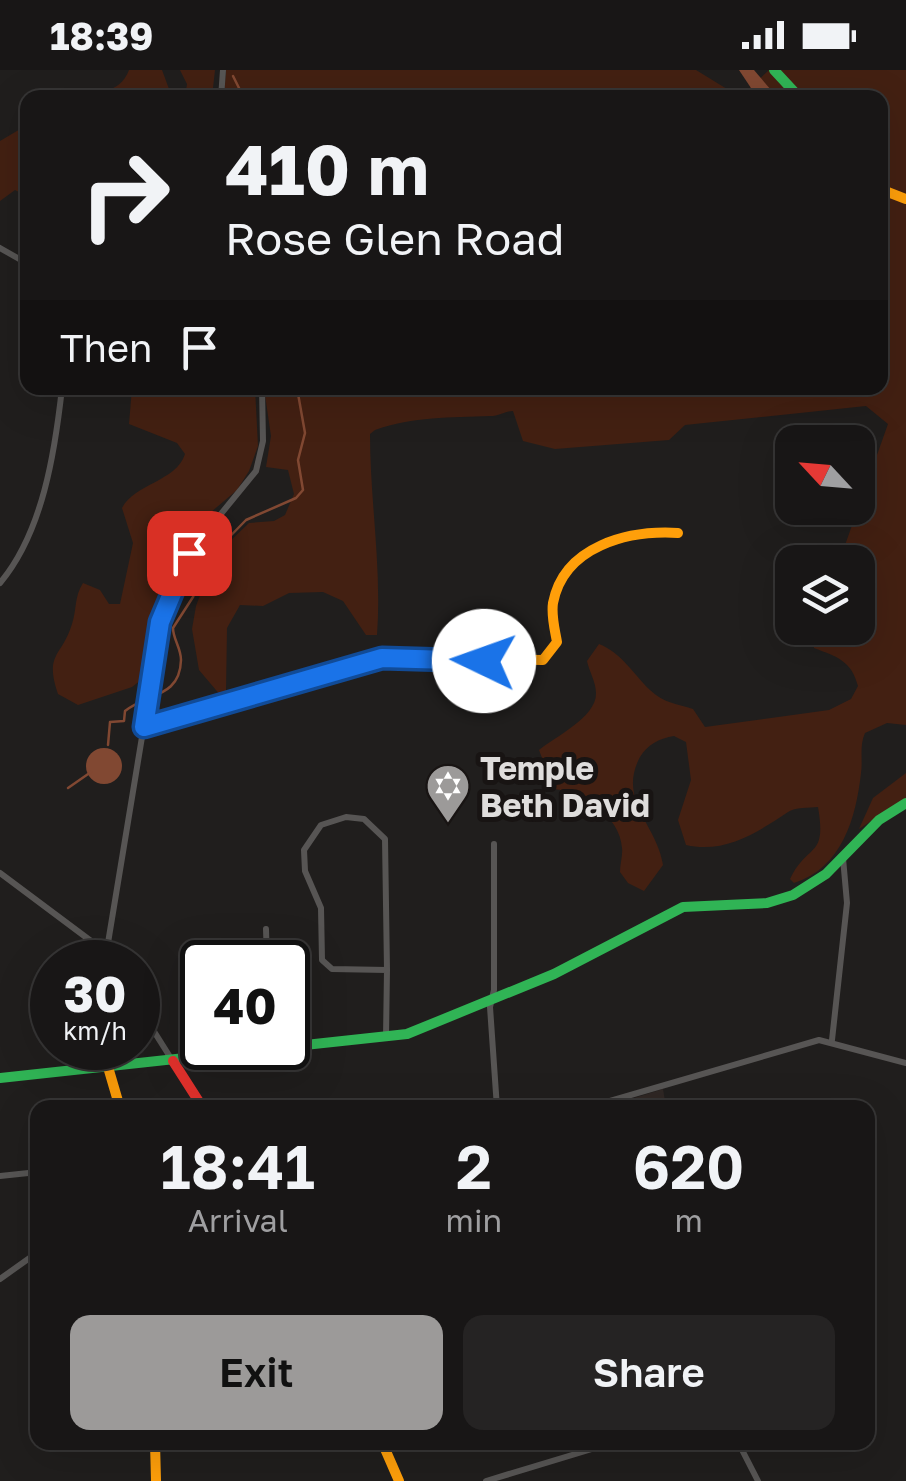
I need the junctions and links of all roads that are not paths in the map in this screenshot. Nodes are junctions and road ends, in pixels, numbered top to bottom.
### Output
1 (774, 70) edge
2 (793, 90) edge
3 (61, 395) edge
4 (262, 395) edge
5 (678, 533) dead end
6 (0, 583) edge
7 (144, 727) junction
8 (906, 803) edge
9 (494, 844) dead end
10 (843, 858) junction
11 (0, 873) edge
12 (266, 929) dead end
13 (84, 940) edge
14 (111, 940) edge
15 (266, 940) edge
16 (387, 970) junction
17 (492, 1000) junction
18 (386, 1038) junction
19 (832, 1040) junction
20 (160, 1042) edge
21 (310, 1046) edge
22 (180, 1060) edge
23 (172, 1061) junction
24 (160, 1062) edge
25 (906, 1063) edge
26 (79, 1070) edge
27 (109, 1070) edge
28 (0, 1078) edge
29 (118, 1100) edge
30 (198, 1100) edge
31 (496, 1100) edge
32 (613, 1100) edge
33 (30, 1173) edge
34 (0, 1176) edge
35 (30, 1258) edge
36 (0, 1279) edge
37 (155, 1450) edge
38 (385, 1450) edge
39 (589, 1450) edge
40 (742, 1450) edge
41 (156, 1481) edge
42 (399, 1481) edge
43 (486, 1481) edge
44 (758, 1481) edge

1 - 2 main road
3 - 6 street
4 - 7 street
5 - 7 main road
7 - 14 street
8 - 10 main road
9 - 17 street
10 - 17 main road
10 - 19 street
11 - 13 street
12 - 15 street
16 - 16 street
16 - 18 street
17 - 18 main road
17 - 31 street
18 - 21 main road
19 - 25 street
19 - 32 street
20 - 23 street
22 - 23 main road
23 - 24 main road
23 - 30 main road
26 - 28 main road
27 - 29 main road
33 - 34 street
35 - 36 street
37 - 41 main road
38 - 42 main road
39 - 43 street
40 - 44 street

